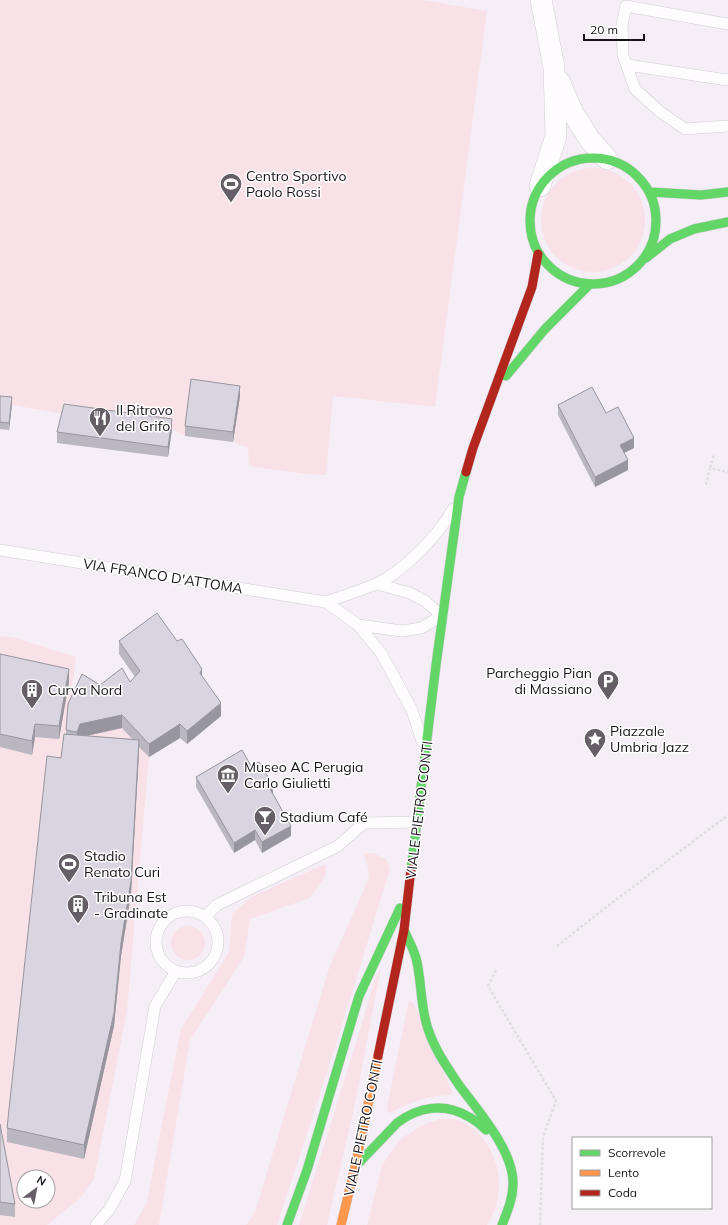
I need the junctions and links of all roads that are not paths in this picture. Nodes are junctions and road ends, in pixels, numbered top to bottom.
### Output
1 (541, 0) edge
2 (728, 24) edge
3 (627, 65) junction
4 (554, 67) junction
5 (728, 80) edge
6 (728, 126) edge
7 (607, 159) junction
8 (540, 186) junction
9 (650, 192) junction
10 (728, 192) edge
11 (728, 222) edge
12 (538, 254) junction
13 (645, 258) junction
14 (589, 285) junction
15 (492, 394) junction
16 (459, 497) junction
17 (0, 550) edge
18 (376, 584) junction
19 (326, 602) junction
20 (442, 616) junction
21 (358, 625) junction
22 (426, 754) junction
23 (418, 822) junction
24 (409, 891) junction
25 (205, 916) junction
26 (404, 930) junction
27 (176, 971) junction
28 (498, 1139) junction
29 (355, 1167) junction
30 (96, 1225) edge
31 (287, 1225) edge
32 (341, 1225) edge
33 (502, 1225) edge

1 - 4 street, VIALE PIETRO CONTI
2 - 3 lane
3 - 5 lane
3 - 6 lane
4 - 7 street, VIALE PIETRO CONTI
4 - 8 street, VIALE PIETRO CONTI
7 - 8 street, VIALE PIETRO CONTI
7 - 9 street, VIALE PIETRO CONTI
8 - 12 street, VIALE PIETRO CONTI
9 - 10 street
9 - 13 street, VIALE PIETRO CONTI
11 - 13 street
12 - 14 street, VIALE PIETRO CONTI
12 - 15 street, VIALE PIETRO CONTI
13 - 14 street, VIALE PIETRO CONTI
14 - 15 street, VIALE PIETRO CONTI
15 - 16 street, VIALE PIETRO CONTI
16 - 18 lane, VIA FRANCO D'ATTOMA
16 - 20 street, VIALE PIETRO CONTI
17 - 19 lane, VIA FRANCO D'ATTOMA
18 - 19 lane, VIA FRANCO D'ATTOMA
18 - 20 lane
19 - 21 lane, VIA FRANCO D'ATTOMA
20 - 21 lane, VIA FRANCO D'ATTOMA
20 - 22 street, VIALE PIETRO CONTI
21 - 22 lane, VIA FRANCO D'ATTOMA
22 - 23 street, VIALE PIETRO CONTI
23 - 24 street, VIALE PIETRO CONTI
23 - 25 lane
24 - 26 street, VIALE PIETRO CONTI
24 - 31 street
25 - 27 lane
25 - 27 lane
26 - 28 street
26 - 29 street, VIALE PIETRO CONTI
27 - 30 lane
28 - 29 street
28 - 33 street
29 - 32 street, VIALE PIETRO CONTI

